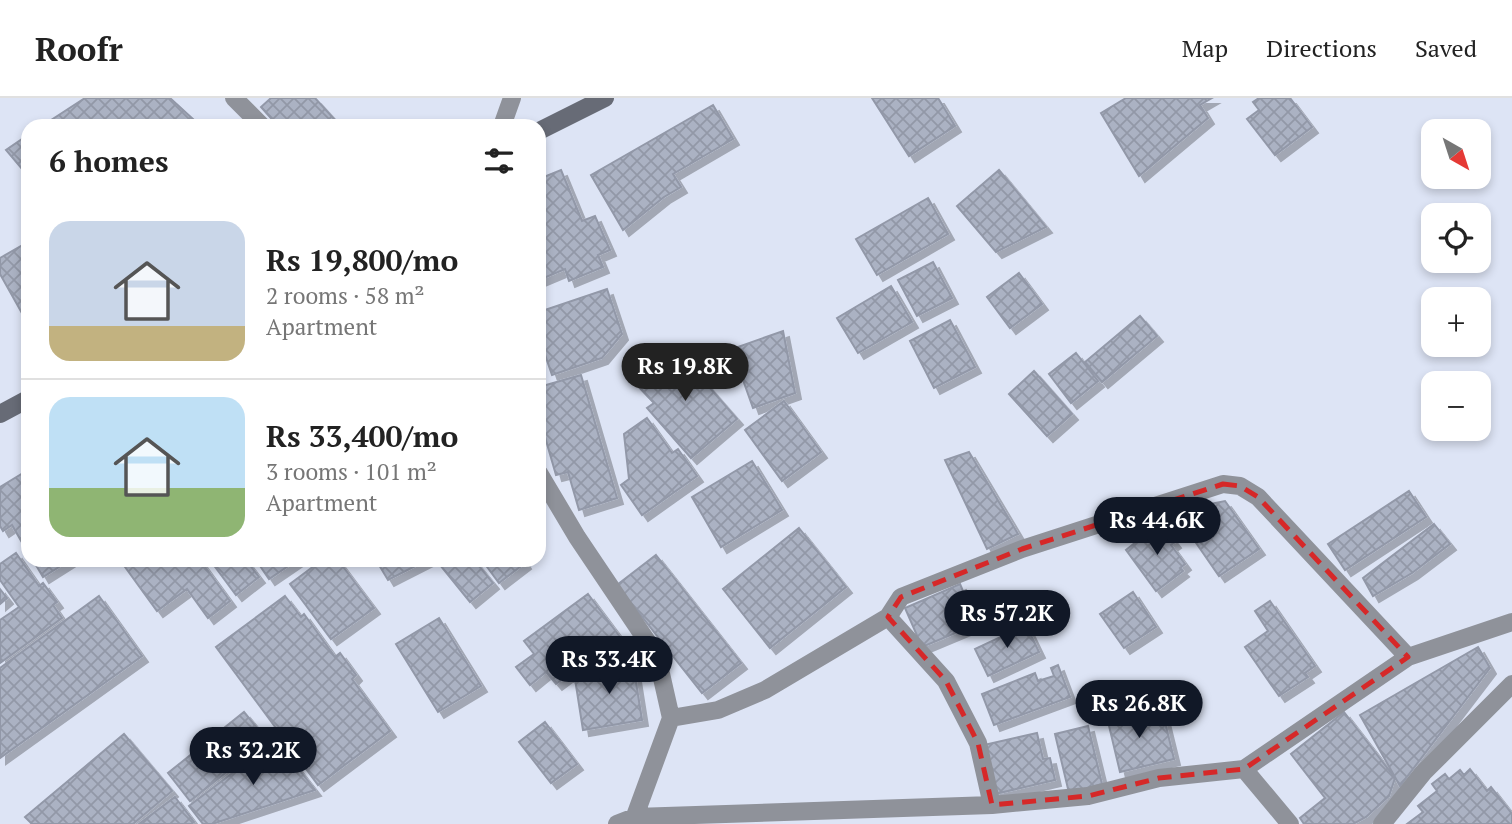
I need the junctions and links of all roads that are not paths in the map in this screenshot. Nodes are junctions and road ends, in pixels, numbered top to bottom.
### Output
1 (234, 98) edge
2 (512, 98) edge
3 (605, 98) edge
4 (255, 119) edge
5 (504, 119) edge
6 (546, 128) edge
7 (21, 403) edge
8 (0, 414) edge
9 (546, 486) edge
10 (888, 617) junction
11 (1512, 622) edge
12 (1408, 657) junction
13 (1512, 684) edge
14 (671, 718) junction
15 (1244, 769) junction
16 (992, 805) junction
17 (634, 821) edge
18 (617, 824) edge
19 (1290, 824) edge
20 (1382, 824) edge

1 - 4 street
2 - 5 street
3 - 6 main road
7 - 8 main road
9 - 14 street
10 - 12 street
10 - 14 street
10 - 16 street
11 - 12 street
12 - 15 street
13 - 20 street
14 - 17 street
15 - 16 street
15 - 19 street
16 - 17 street
17 - 18 street

